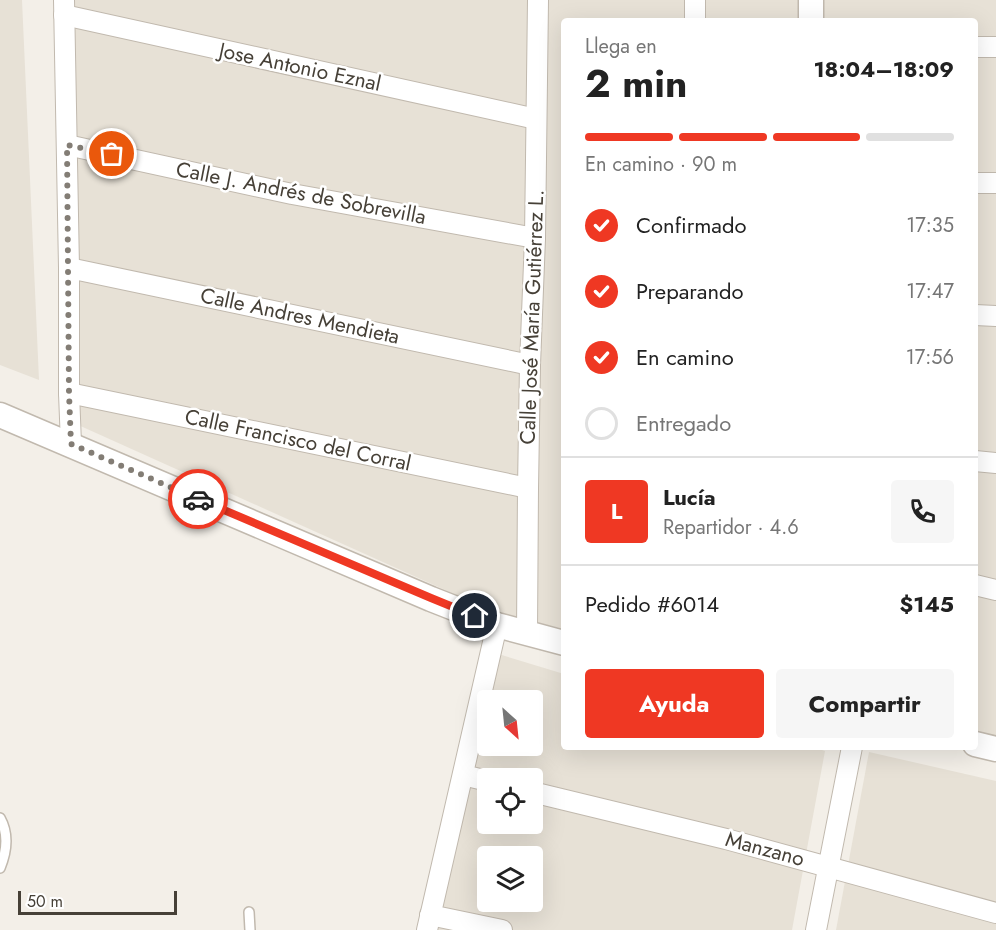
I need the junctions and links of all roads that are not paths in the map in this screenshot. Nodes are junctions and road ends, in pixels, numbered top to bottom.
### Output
1 (538, 0) edge
2 (695, 0) edge
3 (811, 0) edge
4 (64, 8) edge
5 (695, 18) edge
6 (811, 18) edge
7 (978, 47) edge
8 (996, 47) edge
9 (536, 119) junction
10 (67, 145) junction
11 (978, 183) edge
12 (996, 183) edge
13 (535, 238) junction
14 (69, 268) junction
15 (978, 315) edge
16 (996, 316) edge
17 (530, 365) junction
18 (69, 393) junction
19 (0, 415) edge
20 (71, 444) junction
21 (978, 461) edge
22 (996, 463) edge
23 (528, 488) junction
24 (978, 586) edge
25 (996, 590) edge
26 (497, 625) junction
27 (527, 634) junction
28 (561, 642) edge
29 (978, 745) edge
30 (996, 749) edge
31 (851, 750) edge
32 (463, 775) junction
33 (477, 778) edge
34 (543, 795) edge
35 (0, 818) edge
36 (828, 867) junction
37 (0, 868) edge
38 (249, 912) dead end
39 (996, 913) edge
40 (428, 922) edge
41 (250, 930) edge
42 (502, 930) edge
43 (816, 930) edge

1 - 9 street, Calle José María Gutiérrez L.
2 - 5 street
3 - 6 street
4 - 9 street, Jose Antonio Eznal
4 - 10 street
7 - 8 street
9 - 13 street, Calle José María Gutiérrez L.
10 - 13 street, Calle J. Andrés de Sobrevilla
10 - 14 street
11 - 12 street
13 - 17 street, Calle José María Gutiérrez L.
14 - 17 street, Calle Andres Mendieta
14 - 18 street
15 - 16 street
17 - 23 street, Calle José María Gutiérrez L.
18 - 20 street
18 - 23 street, Calle Francisco del Corral
19 - 20 street
20 - 26 street
21 - 22 street
23 - 27 street, Calle José María Gutiérrez L.
24 - 25 street
26 - 27 street
26 - 32 street
27 - 28 street
29 - 30 street
31 - 36 street
32 - 33 street
32 - 40 street
34 - 36 street, Manzano
35 - 37 lane
36 - 39 street, Manzano
36 - 43 street
38 - 41 lane
40 - 42 street

